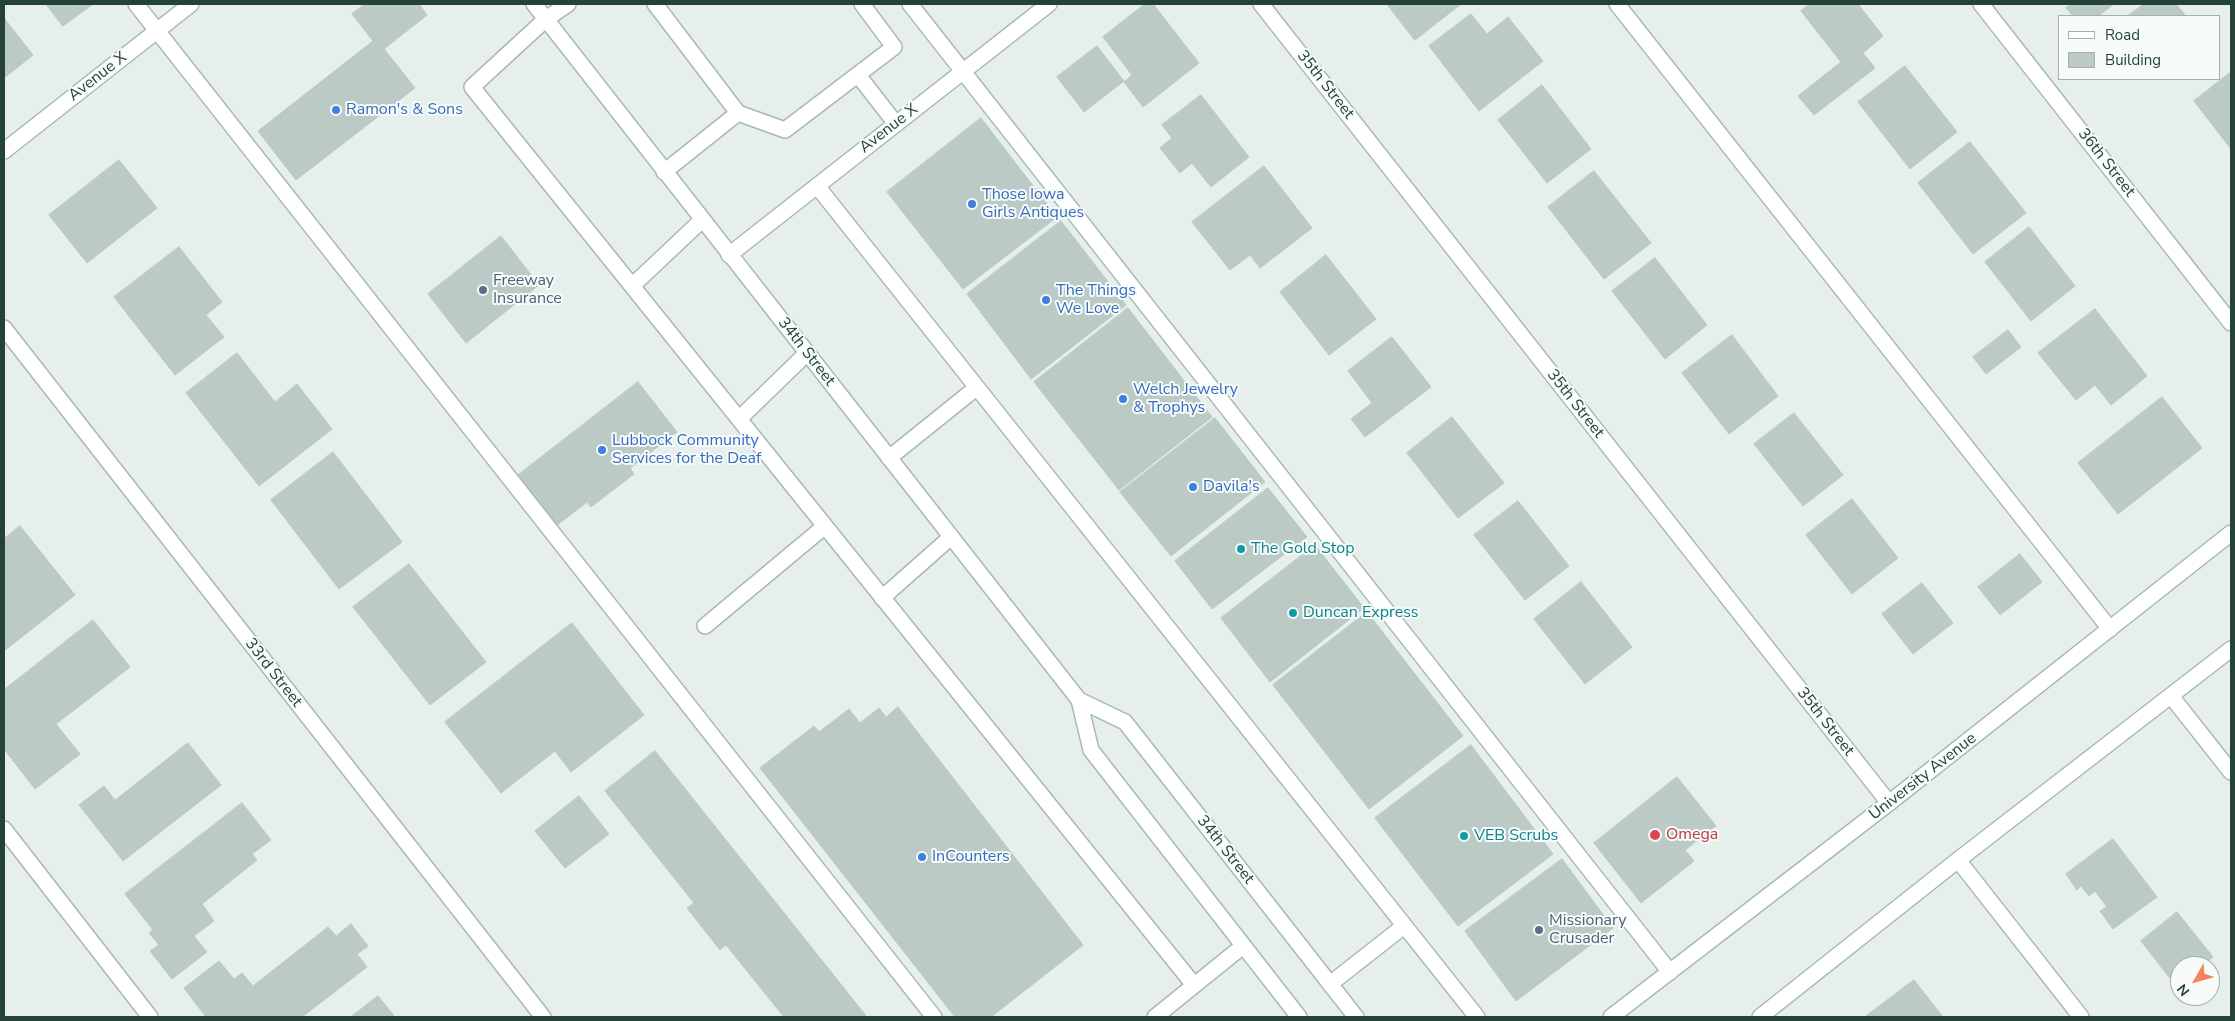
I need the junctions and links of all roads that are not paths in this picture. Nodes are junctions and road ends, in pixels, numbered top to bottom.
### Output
1 (136, 4) edge
2 (191, 4) edge
3 (534, 4) edge
4 (568, 4) edge
5 (655, 4) edge
6 (862, 4) edge
7 (910, 4) edge
8 (1049, 4) edge
9 (1261, 4) edge
10 (1617, 4) edge
11 (1981, 4) edge
12 (546, 19) junction
13 (157, 31) junction
14 (962, 71) junction
15 (858, 75) junction
16 (738, 113) junction
17 (896, 124) junction
18 (4, 151) edge
19 (664, 172) junction
20 (817, 186) junction
21 (702, 220) junction
22 (729, 255) junction
23 (632, 286) junction
24 (2231, 323) edge
25 (4, 328) edge
26 (807, 353) junction
27 (976, 388) junction
28 (738, 419) junction
29 (889, 458) junction
30 (825, 526) junction
31 (2231, 533) edge
32 (951, 537) junction
33 (882, 598) junction
34 (705, 626) dead end
35 (2110, 629) junction
36 (2231, 649) edge
37 (2171, 696) junction
38 (1079, 700) junction
39 (2231, 772) edge
40 (1890, 803) junction
41 (4, 829) edge
42 (1958, 860) junction
43 (1404, 926) junction
44 (1243, 946) junction
45 (1670, 972) junction
46 (1330, 984) junction
47 (1194, 985) junction
48 (150, 1017) edge
49 (543, 1017) edge
50 (934, 1017) edge
51 (1155, 1017) edge
52 (1299, 1017) edge
53 (1356, 1017) edge
54 (1477, 1017) edge
55 (1611, 1017) edge
56 (1760, 1017) edge
57 (2081, 1017) edge

1 - 13 street
2 - 13 street, Avenue X
3 - 12 street, 34th Street
4 - 12 street
5 - 16 street
6 - 15 street
7 - 14 street
8 - 14 street, Avenue X
9 - 40 street, 35th Street
10 - 35 street
11 - 24 street, 36th Street
12 - 19 street, 34th Street
12 - 23 street
13 - 18 street, Avenue X
13 - 50 street
14 - 17 street, Avenue X
14 - 45 street
15 - 16 street
15 - 17 street
16 - 19 street
17 - 20 street, Avenue X
19 - 21 street, 34th Street
20 - 22 street, Avenue X
20 - 27 street
21 - 22 street, 34th Street
21 - 23 street
22 - 26 street, 34th Street
23 - 28 street
25 - 49 street, 33rd Street
26 - 28 street
26 - 29 street, 34th Street
27 - 29 street
27 - 43 street
28 - 30 street
29 - 32 street, 34th Street
30 - 33 street
30 - 34 street
31 - 35 street, University Avenue
32 - 33 street
32 - 38 street, 34th Street
33 - 47 street
35 - 40 street, University Avenue
36 - 37 street
37 - 39 street
37 - 42 street
38 - 44 street, 34th Street
38 - 46 street, 34th Street
40 - 45 street, University Avenue
41 - 48 street
42 - 56 street
42 - 57 street
43 - 46 street
43 - 54 street
44 - 47 street
44 - 52 street, 34th Street
45 - 55 street, University Avenue
46 - 53 street, 34th Street
47 - 51 street

